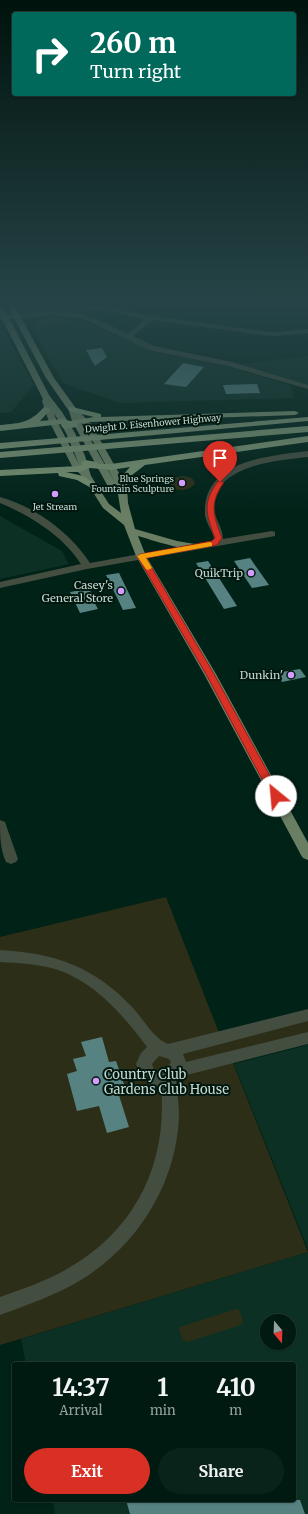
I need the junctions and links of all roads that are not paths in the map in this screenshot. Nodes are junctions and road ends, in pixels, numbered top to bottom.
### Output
1 (33, 374) edge
2 (48, 374) edge
3 (262, 374) edge
4 (308, 387) edge
5 (45, 396) junction
6 (48, 409) junction
7 (72, 409) junction
8 (308, 413) edge
9 (121, 418) junction
10 (308, 419) edge
11 (53, 422) junction
12 (73, 423) junction
13 (25, 425) junction
14 (0, 428) edge
15 (308, 429) edge
16 (308, 438) edge
17 (0, 446) edge
18 (30, 448) junction
19 (308, 454) edge
20 (0, 455) edge
21 (151, 462) junction
22 (92, 467) junction
23 (39, 471) junction
24 (0, 473) edge
25 (93, 486) junction
26 (122, 487) junction
27 (0, 500) edge
28 (123, 503) junction
29 (130, 528) junction
30 (272, 534) dead end
31 (215, 543) junction
32 (198, 547) junction
33 (141, 556) junction
34 (87, 566) junction
35 (0, 585) edge
36 (0, 825) edge
37 (308, 855) edge
38 (11, 859) dead end
39 (0, 956) edge
40 (308, 1015) edge
41 (308, 1038) edge
42 (163, 1050) junction
43 (172, 1075) junction
44 (0, 1306) edge

1 - 5 main road
2 - 7 main road
3 - 4 street
5 - 6 main road
5 - 12 main road
6 - 11 main road
6 - 13 highway
7 - 9 highway
7 - 12 main road
8 - 9 highway
9 - 12 highway
10 - 18 highway, Dwight D. Eisenhower Highway
11 - 12 highway
11 - 13 highway
11 - 22 main road
12 - 22 main road
12 - 22 main road
12 - 22 main road
13 - 14 highway
15 - 18 highway, Dwight D. Eisenhower Highway
16 - 21 highway
17 - 18 highway, Dwight D. Eisenhower Highway
18 - 20 highway, Dwight D. Eisenhower Highway
19 - 31 street
21 - 22 highway
21 - 26 highway
22 - 23 highway
22 - 25 main road
22 - 26 main road
22 - 28 main road
23 - 24 highway
23 - 25 highway
25 - 29 main road
26 - 28 main road
27 - 34 street
28 - 29 main road
29 - 32 main road
29 - 33 main road
30 - 31 street
31 - 32 street
32 - 33 street
33 - 34 street
33 - 37 main road
34 - 35 street
36 - 38 street
39 - 42 street
40 - 42 street
41 - 43 street
42 - 43 street
42 - 43 street
43 - 44 street

